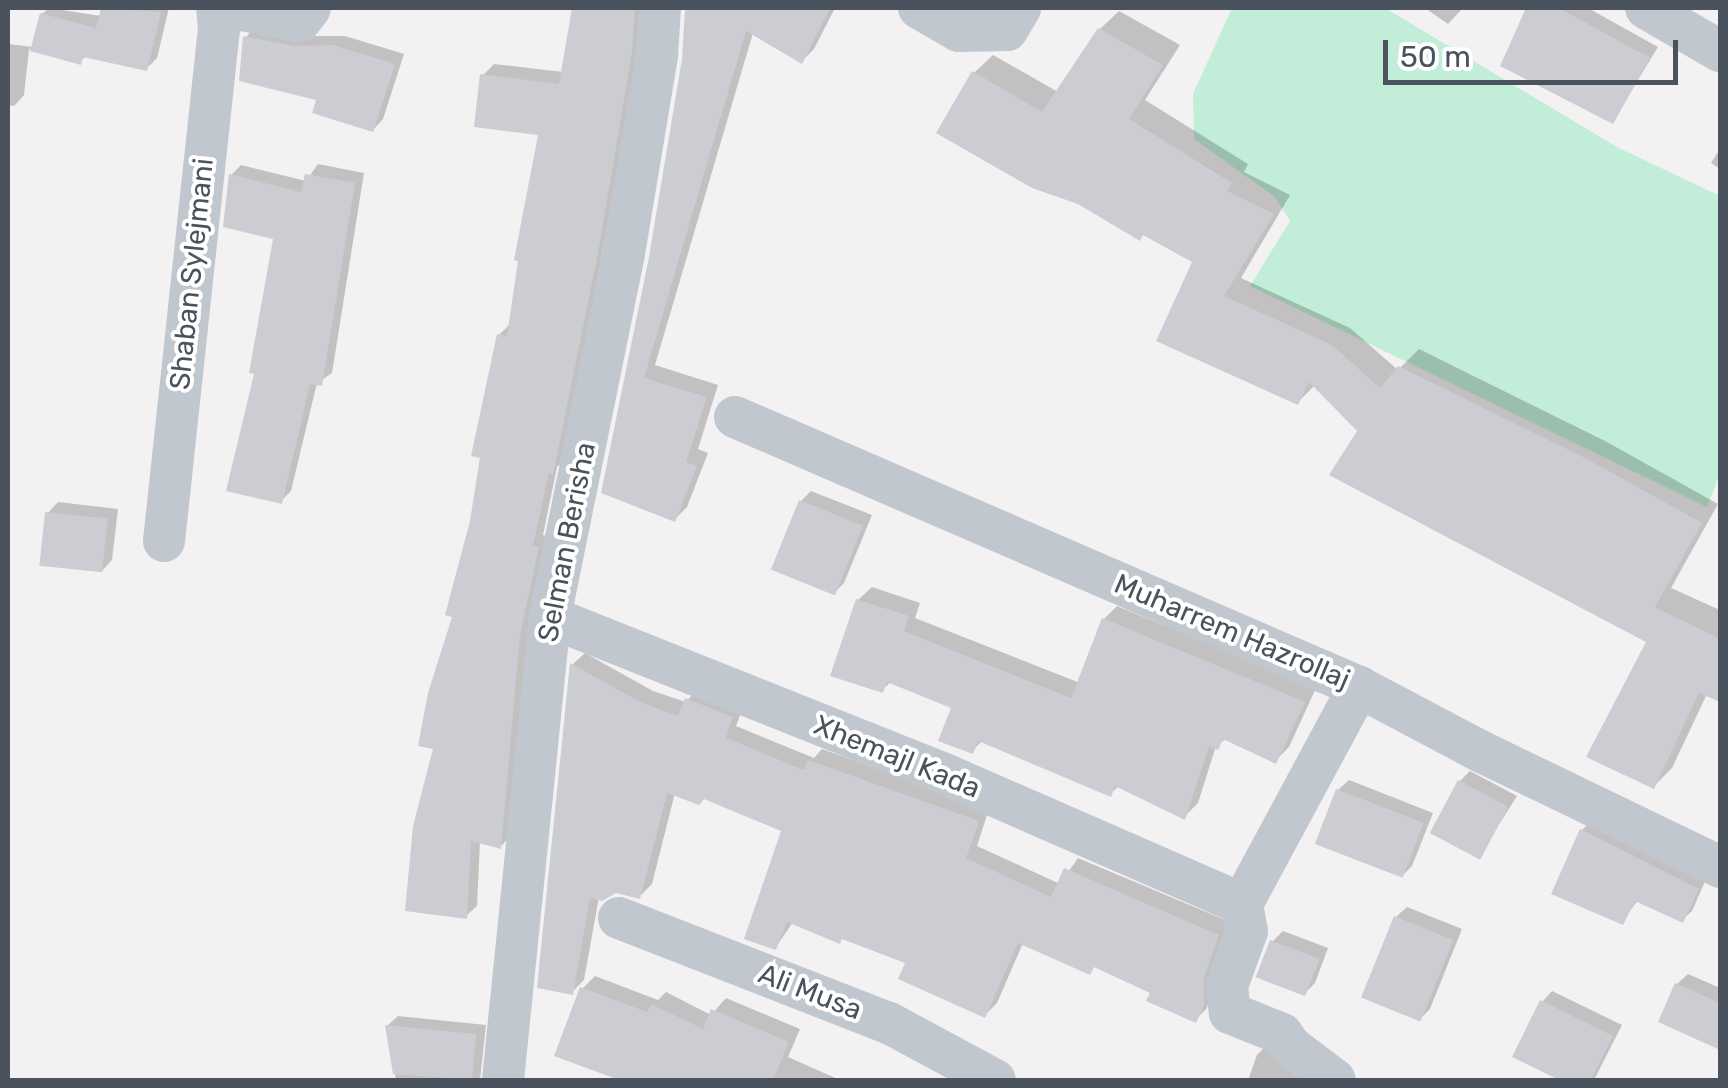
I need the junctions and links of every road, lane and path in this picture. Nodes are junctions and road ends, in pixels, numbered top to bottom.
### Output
1 (218, 8) edge
2 (231, 8) edge
3 (310, 8) edge
4 (660, 8) edge
5 (918, 8) edge
6 (1020, 8) edge
7 (1646, 8) edge
8 (1720, 51) edge
9 (734, 418) dead end
10 (164, 541) dead end
11 (550, 617) junction
12 (1358, 687) junction
13 (1720, 866) edge
14 (1242, 904) junction
15 (619, 918) dead end
16 (503, 1080) edge
17 (994, 1080) edge
18 (1335, 1080) edge

1 - 10 street, Shaban Sylejmani
2 - 3 street
4 - 11 street, Selman Berisha
5 - 6 street
7 - 8 street
9 - 12 street, Muharrem Hazrollaj
11 - 14 street, Xhemajl Kada
11 - 16 street, Selman Berisha
12 - 13 street, Muharrem Hazrollaj
12 - 14 street
14 - 18 street
15 - 17 street, Ali Musa

